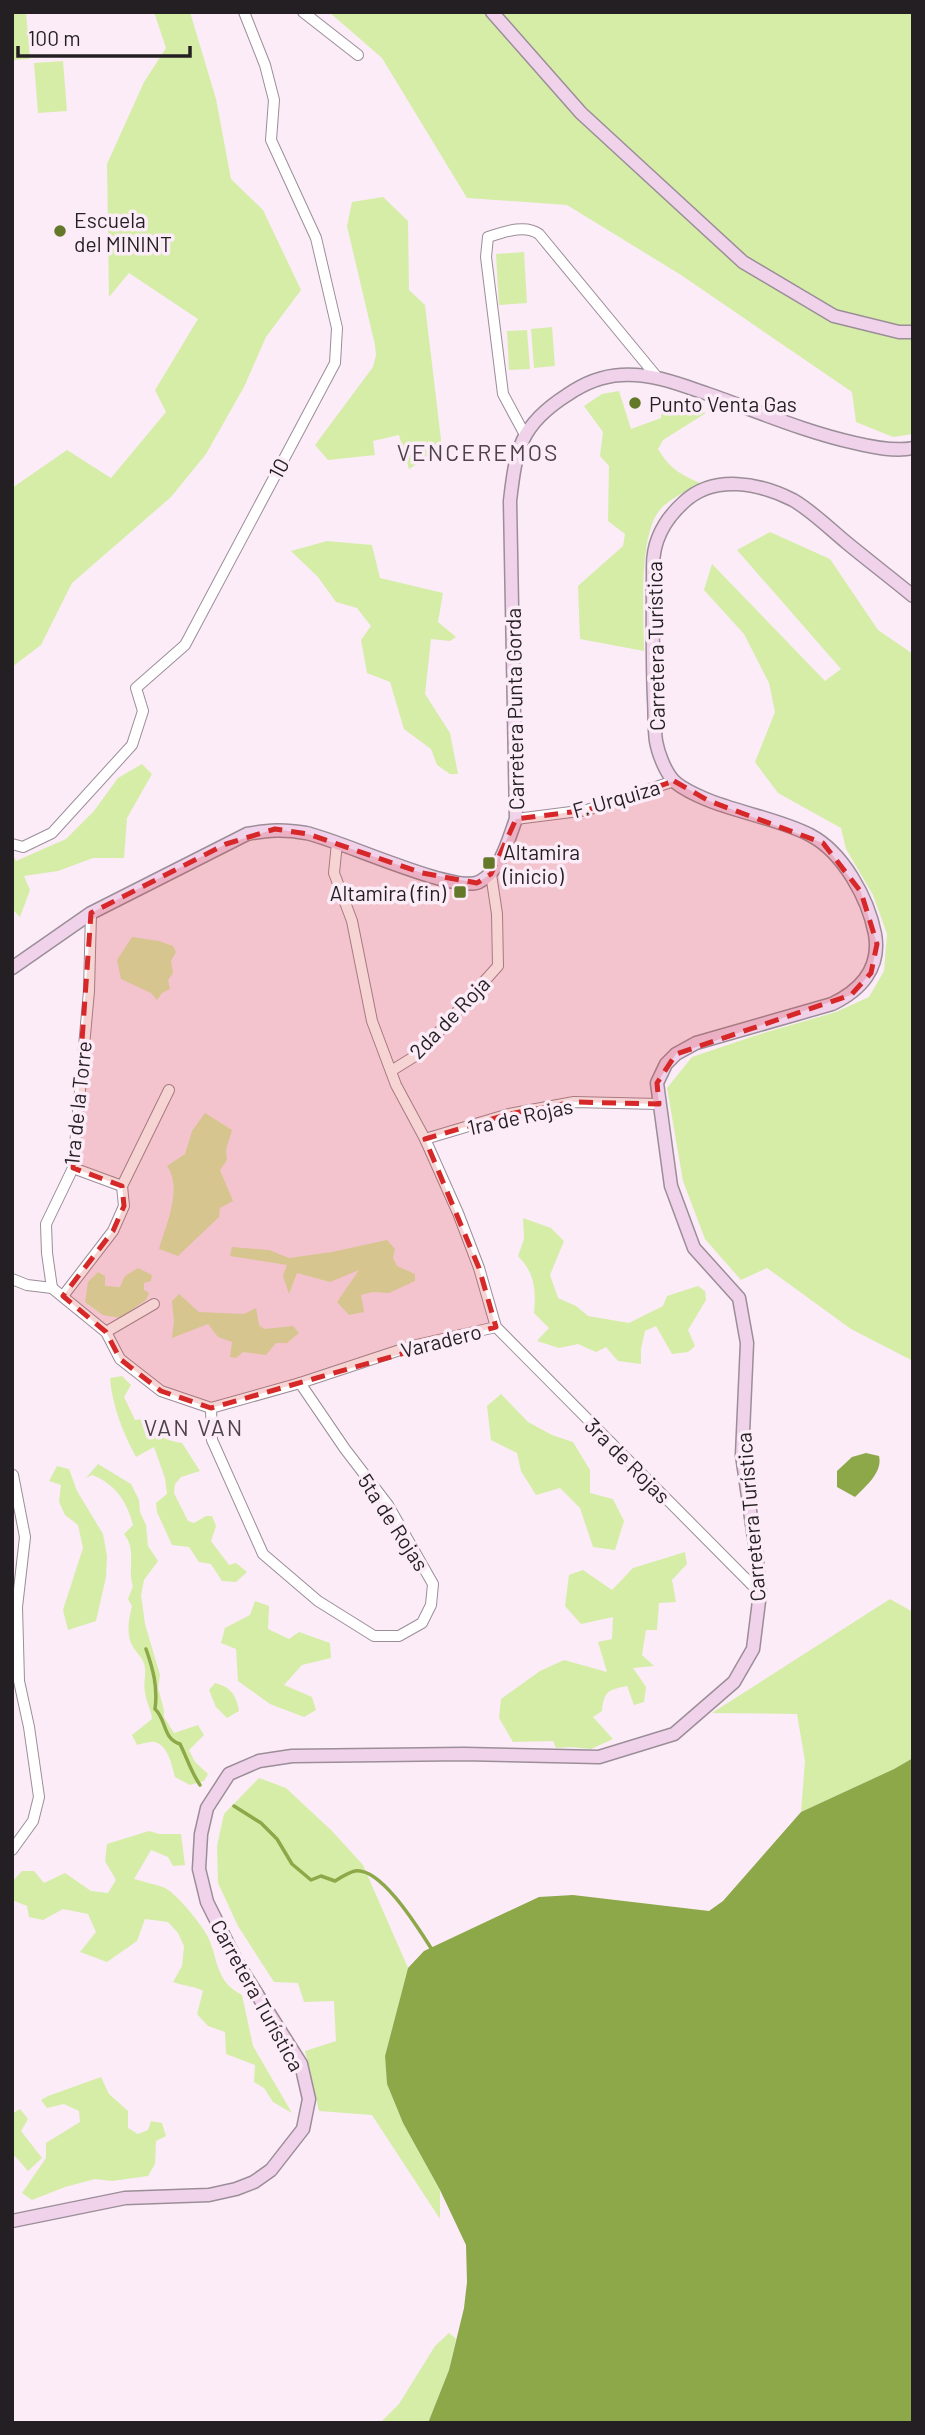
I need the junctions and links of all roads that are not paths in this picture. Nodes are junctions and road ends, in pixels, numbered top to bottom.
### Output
1 (244, 12) edge
2 (303, 12) edge
3 (492, 12) edge
4 (358, 55) dead end
5 (913, 332) edge
6 (657, 377) junction
7 (524, 433) junction
8 (913, 448) edge
9 (913, 596) edge
10 (674, 781) junction
11 (516, 819) junction
12 (337, 843) junction
13 (12, 844) edge
14 (491, 874) junction
15 (91, 913) junction
16 (12, 968) edge
17 (391, 1071) junction
18 (169, 1090) dead end
19 (659, 1104) junction
20 (425, 1139) junction
21 (73, 1168) junction
22 (122, 1186) junction
23 (12, 1279) edge
24 (52, 1288) junction
25 (63, 1296) junction
26 (154, 1304) dead end
27 (496, 1327) junction
28 (106, 1332) junction
29 (300, 1384) junction
30 (211, 1408) junction
31 (13, 1475) edge
32 (760, 1593) junction
33 (12, 1850) edge
34 (12, 2221) edge

1 - 13 street, 10
2 - 4 street
3 - 5 main road
6 - 7 main road, Carretera Punta Gorda
6 - 7 street
6 - 8 main road, Carretera Punta Gorda
7 - 11 main road, Carretera Punta Gorda
9 - 10 main road, Carretera Turística
10 - 11 street, F. Urquiza
10 - 19 main road, Carretera Turística
11 - 14 main road, Carretera Punta Gorda
12 - 14 main road
12 - 15 main road
12 - 17 street, Varadero
14 - 17 street, 2da de Roja
15 - 16 main road
15 - 21 street, 1ra de la Torre
17 - 20 street, Varadero
18 - 22 street
19 - 20 street, 1ra de Rojas
19 - 32 main road, Carretera Turística
20 - 27 street, Varadero
21 - 22 street
21 - 24 street, 1ra de la Torre
22 - 25 street
23 - 24 street
24 - 25 street
25 - 28 street
26 - 28 street
27 - 29 street, Varadero
27 - 32 street, 3ra de Rojas
28 - 30 street
29 - 30 street, Varadero
29 - 30 street, 5ta de Rojas
31 - 33 street
32 - 34 main road, Carretera Turística

